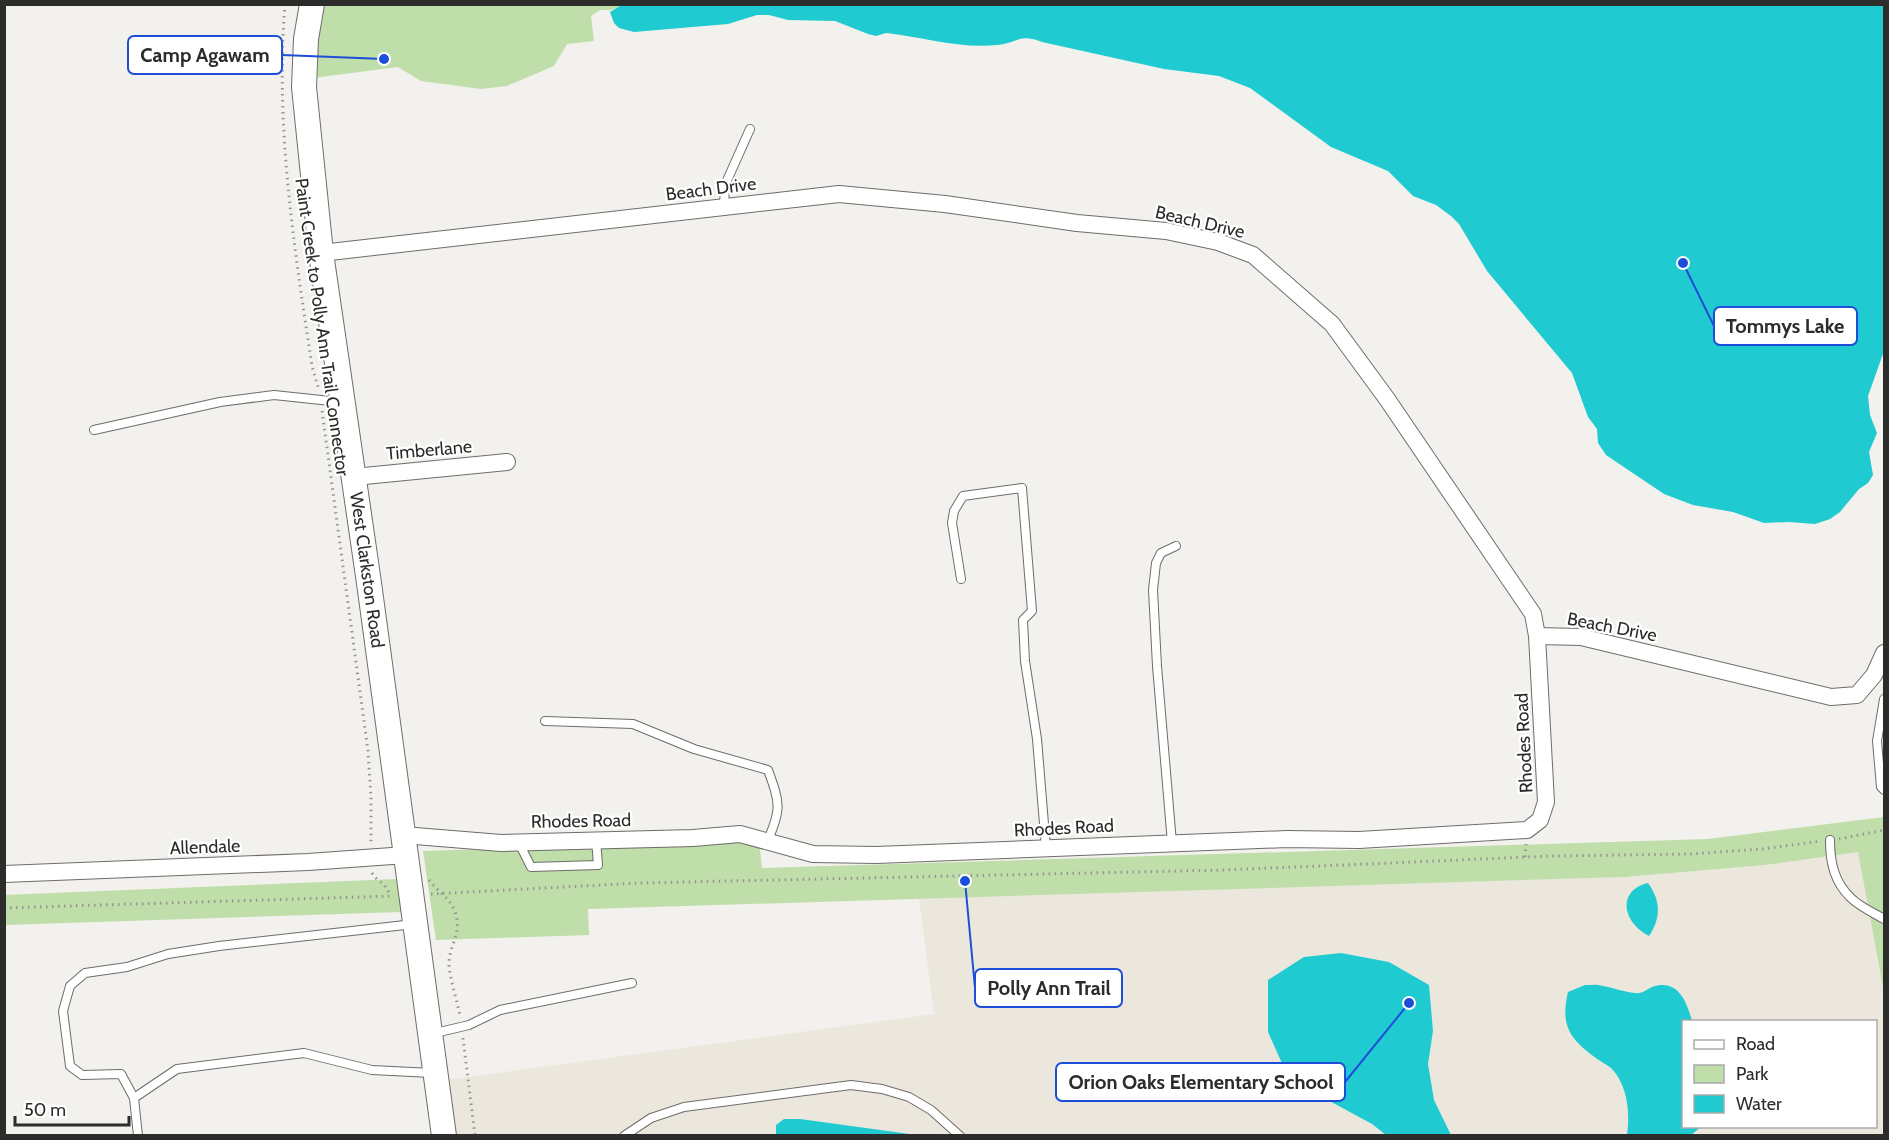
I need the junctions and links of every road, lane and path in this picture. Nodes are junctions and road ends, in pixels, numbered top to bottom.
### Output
1 (285, 4) edge
2 (312, 4) edge
3 (750, 129) dead end
4 (724, 207) junction
5 (321, 253) junction
6 (332, 401) junction
7 (94, 430) dead end
8 (507, 462) dead end
9 (354, 477) junction
10 (1176, 546) dead end
11 (960, 579) dead end
12 (1537, 636) junction
13 (1884, 653) edge
14 (1884, 699) edge
15 (545, 721) dead end
16 (1884, 790) edge
17 (1884, 830) edge
18 (596, 840) junction
19 (1830, 840) junction
20 (518, 842) junction
21 (767, 842) junction
22 (1172, 843) junction
23 (405, 845) junction
24 (1047, 848) junction
25 (372, 857) junction
26 (4, 874) edge
27 (428, 878) dead end
28 (442, 894) junction
29 (400, 896) junction
30 (4, 909) edge
31 (1884, 919) edge
32 (415, 924) junction
33 (632, 983) dead end
34 (462, 1026) junction
35 (430, 1035) junction
36 (436, 1073) junction
37 (134, 1098) junction
38 (138, 1136) edge
39 (444, 1136) edge
40 (475, 1136) edge
41 (624, 1136) edge
42 (960, 1136) edge

1 - 6 path, Paint Creek to Polly Ann Trail Connector
2 - 5 main road, West Clarkston Road
3 - 4 lane
4 - 5 street, Beach Drive
4 - 12 street, Beach Drive
5 - 6 main road, West Clarkston Road
6 - 7 lane
6 - 9 main road, West Clarkston Road
6 - 25 path, Paint Creek to Polly Ann Trail Connector
8 - 9 street, Timberlane
9 - 23 main road, West Clarkston Road
10 - 22 lane
11 - 24 lane
12 - 13 street, Beach Drive
12 - 22 street, Rhodes Road
14 - 16 lane
15 - 21 lane
17 - 19 path
18 - 20 street, Rhodes Road
18 - 20 lane
18 - 21 street, Rhodes Road
19 - 28 path
19 - 31 lane
20 - 23 street, Rhodes Road
21 - 24 street, Rhodes Road
22 - 24 street, Rhodes Road
23 - 25 street, Allendale
23 - 29 main road, West Clarkston Road
25 - 26 street, Allendale
25 - 29 path, Paint Creek to Polly Ann Trail Connector
27 - 28 path
28 - 29 path
28 - 34 path
29 - 30 path
29 - 32 main road, West Clarkston Road
32 - 35 main road, West Clarkston Road
32 - 37 lane
33 - 34 lane
34 - 35 lane
34 - 40 path
35 - 36 main road, West Clarkston Road
36 - 37 lane
36 - 39 main road, West Clarkston Road
37 - 38 lane
41 - 42 lane

